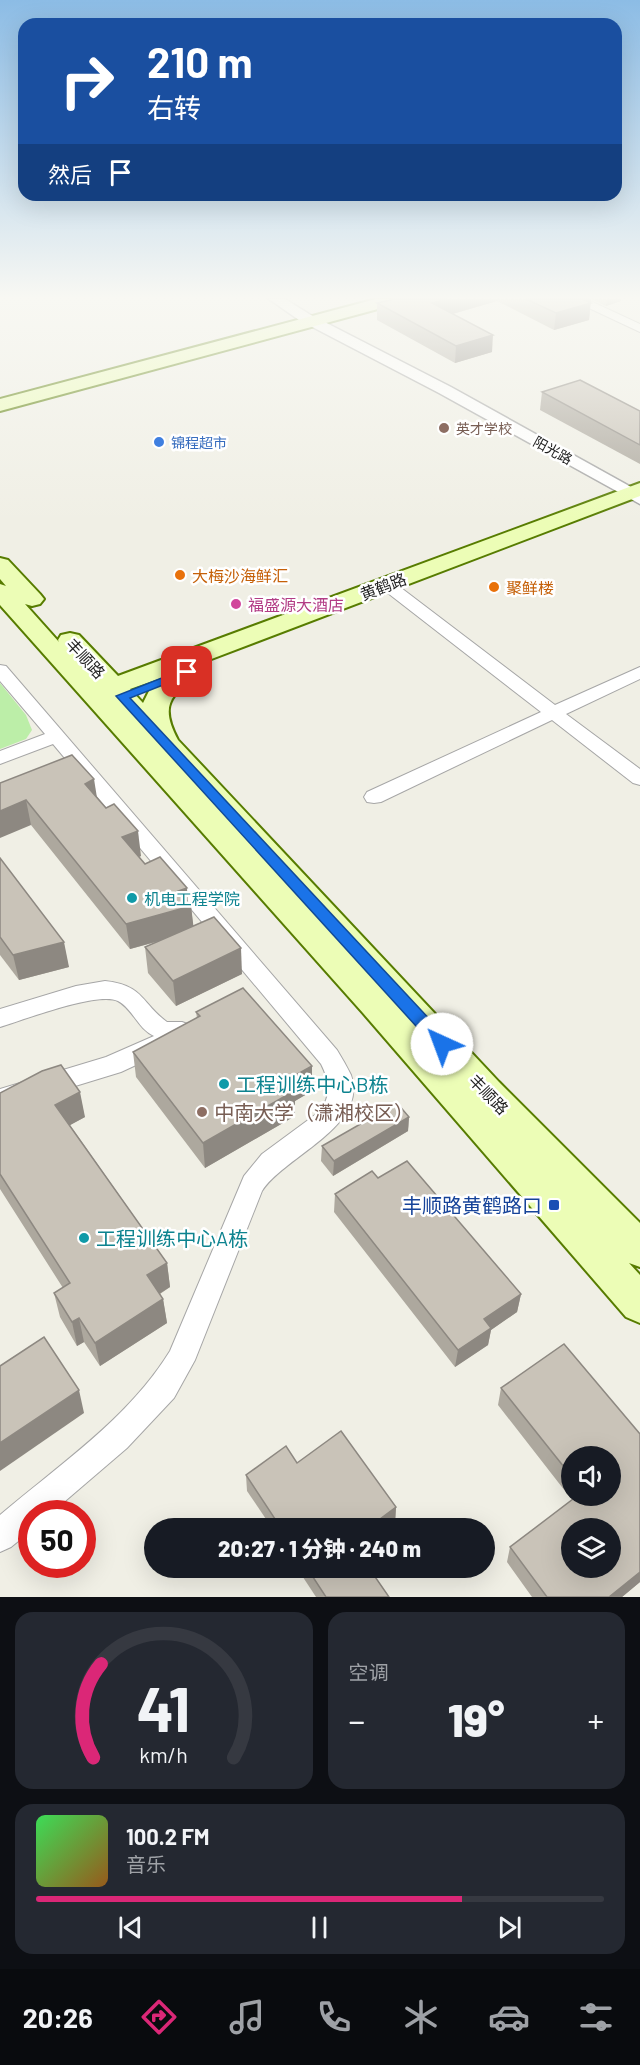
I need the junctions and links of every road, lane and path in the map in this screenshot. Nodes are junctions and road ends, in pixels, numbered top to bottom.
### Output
1 (89, 374) edge
2 (112, 374) edge
3 (415, 374) edge
4 (0, 396) edge
5 (0, 405) edge
6 (637, 492) edge
7 (0, 565) edge
8 (391, 588) junction
9 (0, 591) edge
10 (74, 644) junction
11 (201, 660) junction
12 (0, 670) edge
13 (640, 672) edge
14 (107, 696) junction
15 (552, 713) junction
16 (55, 736) junction
17 (169, 747) junction
18 (0, 758) edge
19 (640, 779) edge
20 (374, 797) dead end
21 (0, 1018) edge
22 (149, 1021) junction
23 (133, 1056) junction
24 (0, 1099) edge
25 (640, 1249) edge
26 (640, 1304) edge
27 (0, 1536) edge

1 - 4 main road
2 - 5 main road
3 - 6 street, 阳光路
6 - 8 main road
7 - 10 main road, 丰顺路
8 - 11 main road
8 - 15 street
9 - 14 main road
10 - 11 main road
10 - 14 main road, 丰顺路
11 - 14 main road
11 - 17 main road
12 - 16 street
13 - 15 street
14 - 17 main road, 丰顺路
14 - 26 main road
15 - 19 street
15 - 20 street
16 - 18 street
16 - 27 street
17 - 25 main road, 丰顺路
21 - 22 street
22 - 23 street
22 - 23 street
23 - 24 street

